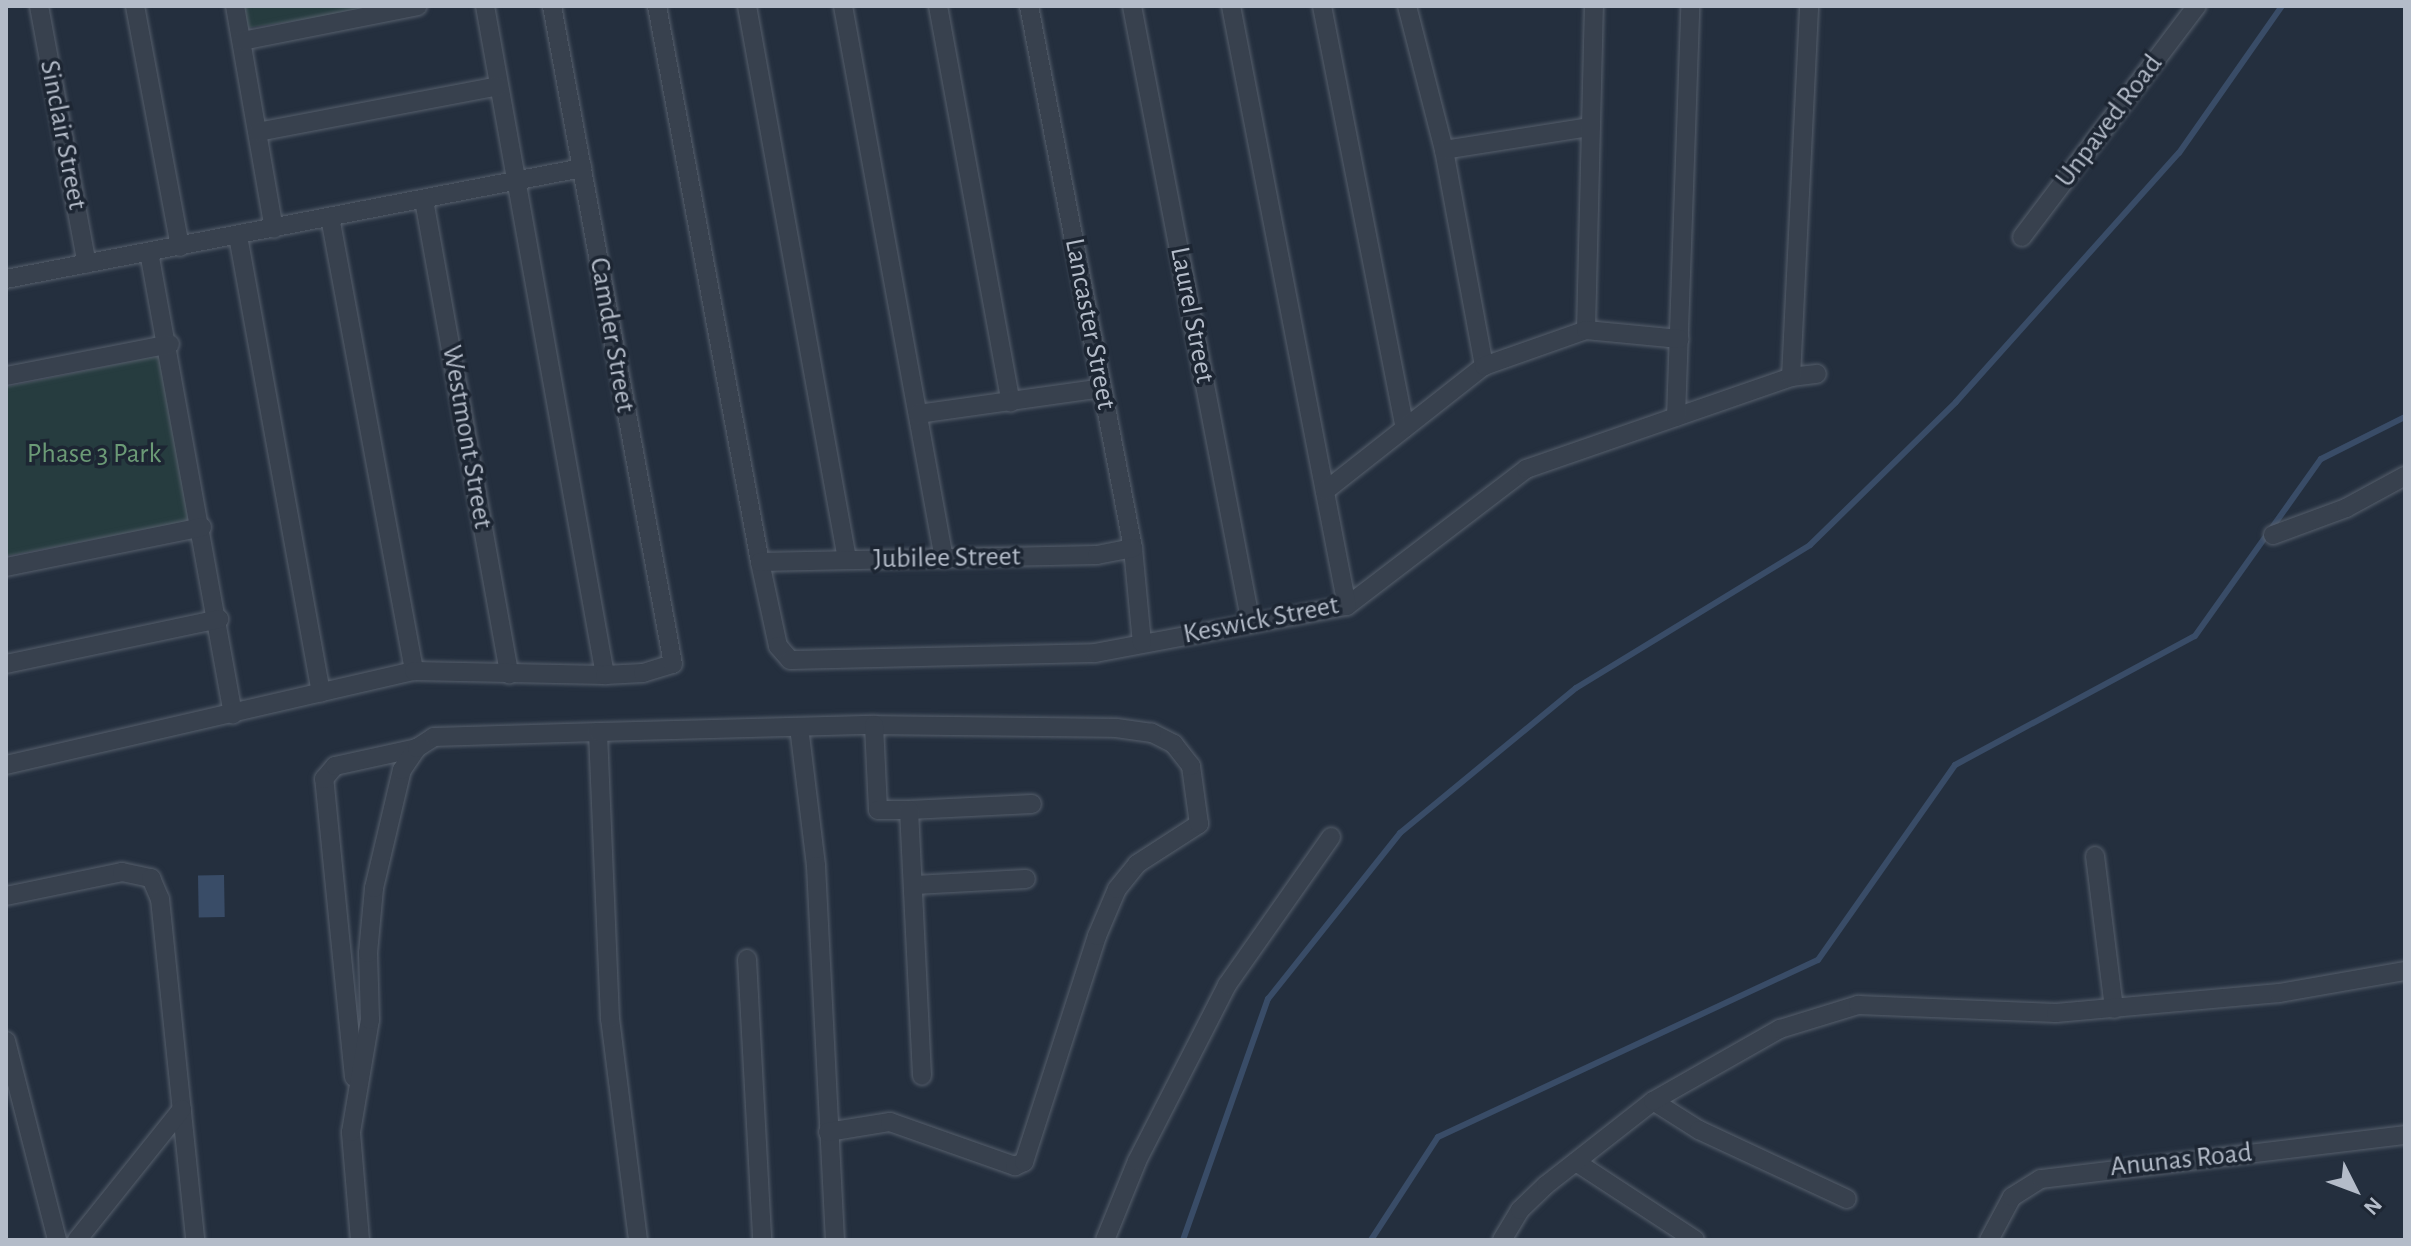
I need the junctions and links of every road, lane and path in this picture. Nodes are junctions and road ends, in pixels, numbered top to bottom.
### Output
1 (39, 6) edge
2 (135, 6) edge
3 (235, 6) edge
4 (418, 6) edge
5 (485, 6) edge
6 (552, 6) edge
7 (657, 6) edge
8 (747, 6) edge
9 (843, 6) edge
10 (938, 6) edge
11 (1029, 6) edge
12 (1132, 6) edge
13 (1231, 6) edge
14 (1322, 6) edge
15 (1407, 6) edge
16 (1594, 6) edge
17 (1690, 6) edge
18 (1809, 6) edge
19 (2197, 6) edge
20 (394, 8) edge
21 (242, 41) junction
22 (499, 86) junction
23 (1589, 127) junction
24 (258, 132) junction
25 (1444, 150) junction
26 (582, 168) junction
27 (515, 183) junction
28 (424, 200) junction
29 (330, 217) junction
30 (274, 229) junction
31 (238, 236) junction
32 (2022, 237) dead end
33 (180, 247) junction
34 (149, 252) junction
35 (87, 264) junction
36 (6, 279) edge
37 (1586, 330) junction
38 (1680, 339) junction
39 (170, 344) junction
40 (1484, 366) junction
41 (1817, 374) dead end
42 (6, 376) edge
43 (1791, 377) junction
44 (1102, 388) junction
45 (1011, 402) junction
46 (918, 414) junction
47 (1676, 417) junction
48 (1405, 428) junction
49 (2405, 476) edge
50 (1325, 491) junction
51 (202, 527) junction
52 (2273, 535) dead end
53 (1133, 548) junction
54 (847, 559) junction
55 (944, 559) junction
56 (760, 562) junction
57 (6, 567) edge
58 (1347, 606) junction
59 (219, 619) junction
60 (1251, 624) junction
61 (1142, 643) junction
62 (6, 664) edge
63 (414, 671) junction
64 (509, 674) junction
65 (605, 675) junction
66 (321, 693) junction
67 (233, 714) junction
68 (874, 725) junction
69 (799, 727) junction
70 (598, 732) junction
71 (417, 748) junction
72 (6, 765) edge
73 (1032, 804) dead end
74 (909, 810) junction
75 (1331, 837) dead end
76 (2095, 856) dead end
77 (1026, 879) dead end
78 (915, 885) junction
79 (6, 896) edge
80 (747, 959) dead end
81 (2405, 971) edge
82 (2114, 1009) junction
83 (6, 1041) edge
84 (922, 1076) dead end
85 (356, 1090) junction
86 (1653, 1101) junction
87 (182, 1109) junction
88 (828, 1132) junction
89 (2405, 1135) edge
90 (1576, 1162) junction
91 (1847, 1199) dead end
92 (57, 1240) edge
93 (77, 1240) edge
94 (195, 1240) edge
95 (360, 1240) edge
96 (638, 1240) edge
97 (762, 1240) edge
98 (835, 1240) edge
99 (1105, 1240) edge
100 (1502, 1240) edge
101 (1695, 1240) edge
102 (1989, 1240) edge

1 - 35 street, Sinclair Street
2 - 33 street
3 - 21 street
4 - 20 street
5 - 22 street
6 - 26 street, Camder Street
7 - 56 street
8 - 54 street
9 - 46 street
10 - 45 street
11 - 44 street, Lancaster Street
12 - 60 street, Laurel Street
13 - 50 street
14 - 48 street
15 - 25 street
16 - 23 street
17 - 38 street
18 - 43 street
19 - 32 street, Unpaved Road
20 - 21 street
21 - 24 street
22 - 24 street
22 - 27 street
23 - 25 street
23 - 37 street
24 - 30 street
25 - 40 street
26 - 27 street
26 - 65 street, Camder Street
27 - 28 street
27 - 65 street
28 - 29 street
28 - 64 street, Westmont Street
29 - 30 street
29 - 63 street
30 - 31 street
31 - 33 street
31 - 66 street
33 - 34 street
34 - 35 street
34 - 39 street
35 - 36 street
37 - 38 street
37 - 40 street
38 - 47 street
39 - 42 street
39 - 51 street
40 - 48 street
41 - 43 street, Keswick Street
43 - 47 street, Keswick Street
44 - 45 street
44 - 53 street, Lancaster Street
45 - 46 street
46 - 55 street
47 - 58 street, Keswick Street
48 - 50 street
49 - 52 street
50 - 58 street
51 - 57 street
51 - 59 street
53 - 55 street, Jubilee Street
53 - 61 street, Lancaster Street
54 - 55 street, Jubilee Street
54 - 56 street, Jubilee Street
56 - 61 street, Keswick Street
58 - 60 street, Keswick Street
59 - 62 street
59 - 67 street
60 - 61 street, Keswick Street
63 - 64 street
63 - 66 street
64 - 65 street
66 - 67 street
67 - 72 street
68 - 69 street
68 - 74 street
68 - 88 street
69 - 70 street
69 - 88 street
70 - 71 street
70 - 96 street
71 - 85 street
71 - 85 street
73 - 74 street
74 - 78 street
75 - 99 street
76 - 82 street
77 - 78 street
78 - 84 street
79 - 87 street
80 - 97 street
81 - 82 street
82 - 86 street
83 - 92 street
85 - 95 street
86 - 90 street
86 - 91 street
87 - 93 street
87 - 94 street
88 - 98 street
89 - 102 street, Anunas Road
90 - 100 street
90 - 101 street

